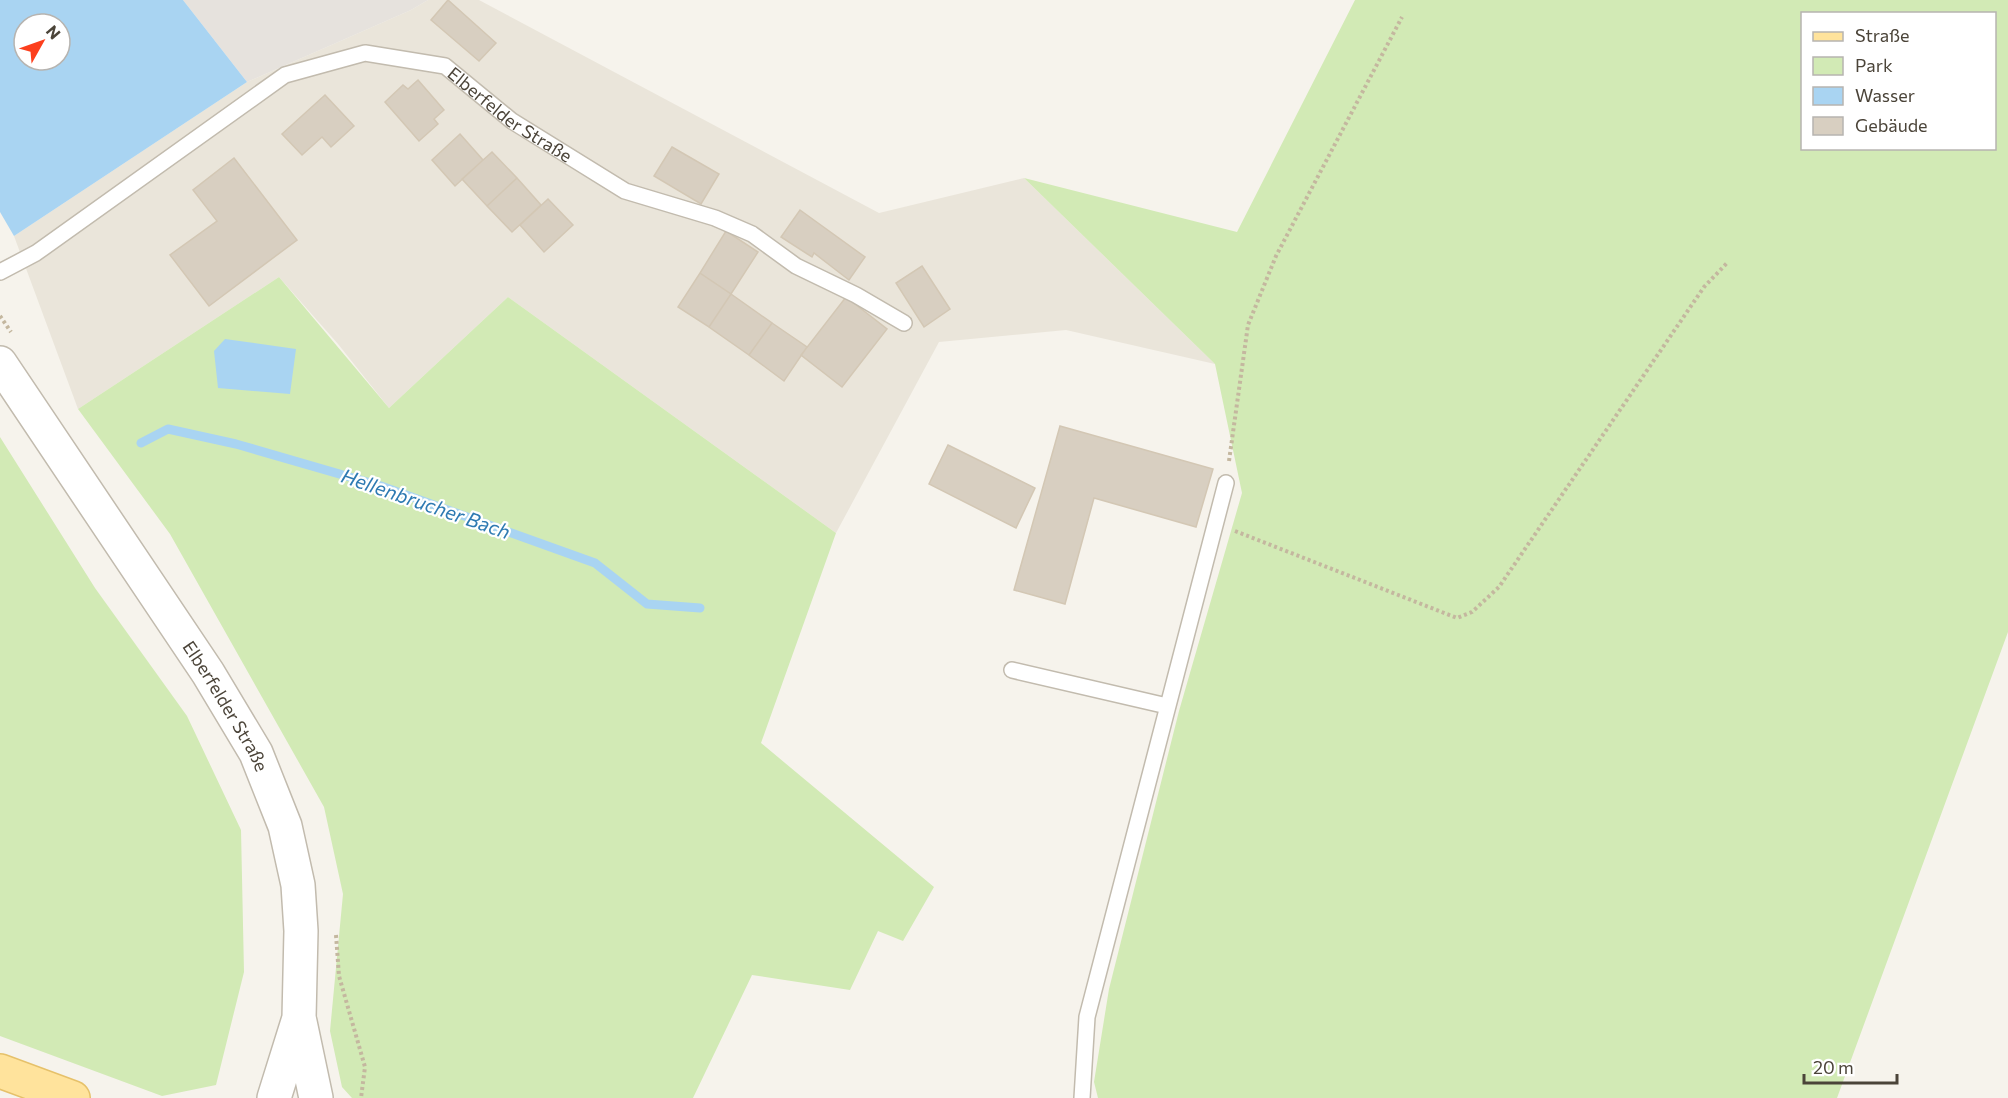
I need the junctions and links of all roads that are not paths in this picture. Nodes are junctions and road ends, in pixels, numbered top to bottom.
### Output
1 (0, 272) edge
2 (904, 323) dead end
3 (0, 363) edge
4 (1226, 483) road end
5 (1012, 670) dead end
6 (1167, 706) junction
7 (299, 1018) junction
8 (0, 1071) edge
9 (73, 1098) edge
10 (274, 1098) edge
11 (316, 1098) edge
12 (1082, 1098) edge

1 - 2 lane, Elberfelder Straße
3 - 7 street, Elberfelder Straße
4 - 6 lane
5 - 6 lane
6 - 12 lane
7 - 10 street, Elberfelder Straße
7 - 11 street
8 - 9 main road

